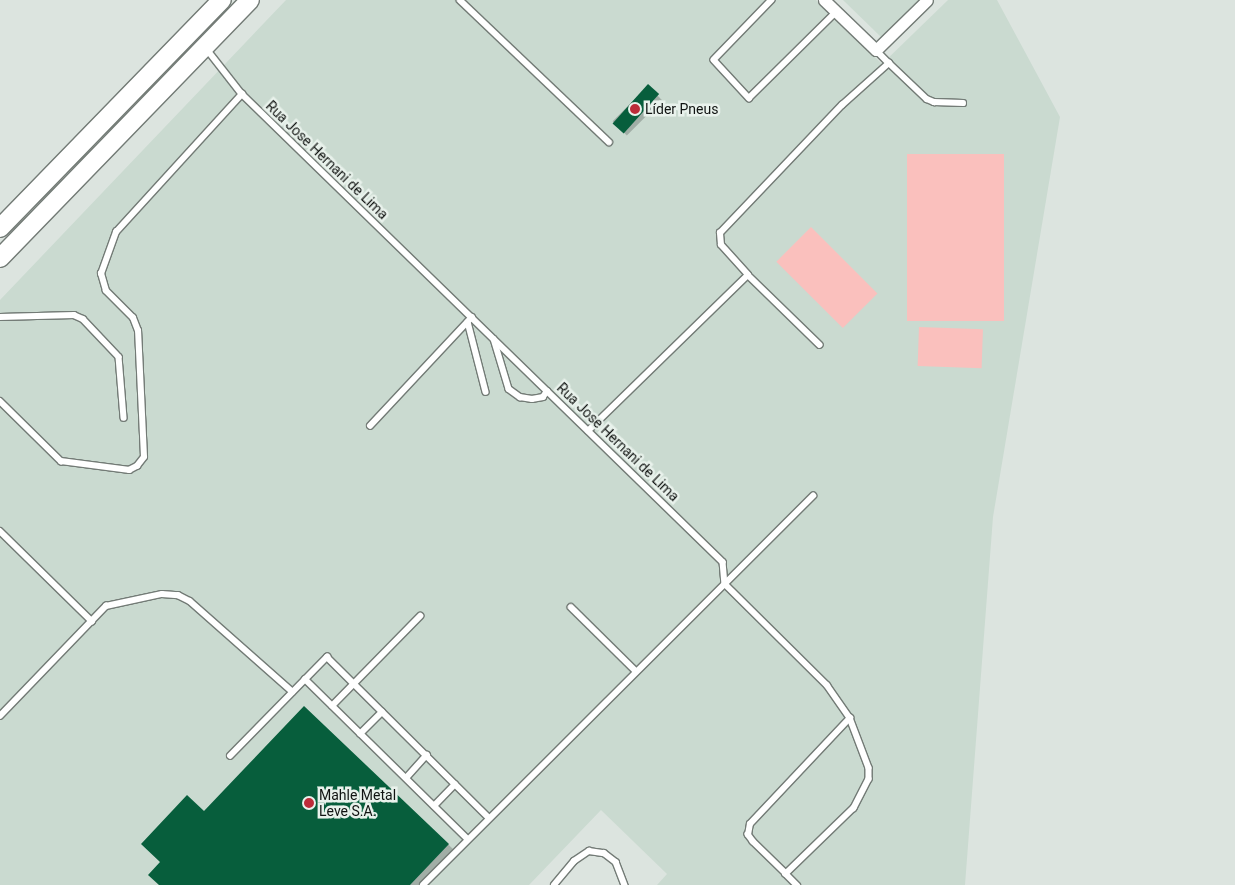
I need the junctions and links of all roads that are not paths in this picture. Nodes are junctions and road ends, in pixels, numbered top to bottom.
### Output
1 (250, 0) edge
2 (460, 0) edge
3 (772, 0) edge
4 (824, 0) edge
5 (927, 0) edge
6 (220, 1) edge
7 (836, 12) junction
8 (205, 46) junction
9 (876, 50) junction
10 (889, 63) junction
11 (242, 94) junction
12 (963, 103) dead end
13 (609, 142) dead end
14 (3, 223) edge
15 (0, 258) edge
16 (748, 275) junction
17 (0, 317) edge
18 (470, 319) junction
19 (494, 337) junction
20 (820, 346) dead end
21 (547, 391) junction
22 (486, 392) dead end
23 (0, 402) edge
24 (124, 418) dead end
25 (370, 426) dead end
26 (588, 431) junction
27 (813, 496) dead end
28 (0, 531) edge
29 (725, 584) junction
30 (571, 607) dead end
31 (420, 616) dead end
32 (92, 621) junction
33 (636, 671) junction
34 (306, 679) junction
35 (354, 684) junction
36 (293, 692) junction
37 (332, 706) junction
38 (382, 712) junction
39 (0, 716) edge
40 (850, 718) junction
41 (360, 734) junction
42 (426, 755) junction
43 (230, 756) dead end
44 (406, 778) junction
45 (455, 784) junction
46 (434, 806) junction
47 (489, 818) junction
48 (468, 839) junction
49 (786, 874) junction
50 (423, 885) edge
51 (554, 885) edge
52 (625, 885) edge
53 (797, 885) edge

1 - 8 highway
2 - 13 lane
3 - 7 lane
4 - 7 street
5 - 9 street
6 - 14 highway
7 - 9 street
8 - 11 lane, Rua Jose Hernani de Lima
8 - 15 highway
9 - 10 lane
10 - 12 lane
10 - 16 lane
11 - 18 lane, Rua Jose Hernani de Lima
11 - 23 lane
16 - 20 lane
16 - 26 lane
17 - 24 lane
18 - 19 lane, Rua Jose Hernani de Lima
18 - 22 lane
18 - 25 lane
19 - 21 lane, Rua Jose Hernani de Lima
19 - 21 lane
21 - 26 lane, Rua Jose Hernani de Lima
26 - 29 lane, Rua Jose Hernani de Lima
27 - 29 lane
28 - 32 lane
29 - 33 lane
29 - 40 lane
30 - 33 lane
31 - 35 lane
32 - 36 lane
32 - 39 lane
33 - 47 lane
34 - 35 lane
34 - 36 lane
34 - 37 lane
35 - 37 lane
35 - 38 lane
36 - 43 lane
37 - 41 lane
38 - 41 lane
38 - 42 lane
40 - 49 lane
40 - 49 lane
41 - 44 lane
42 - 44 lane
42 - 45 lane
44 - 46 lane
45 - 46 lane
45 - 47 lane
46 - 48 lane
47 - 48 lane
48 - 50 lane
49 - 53 lane
51 - 52 lane

